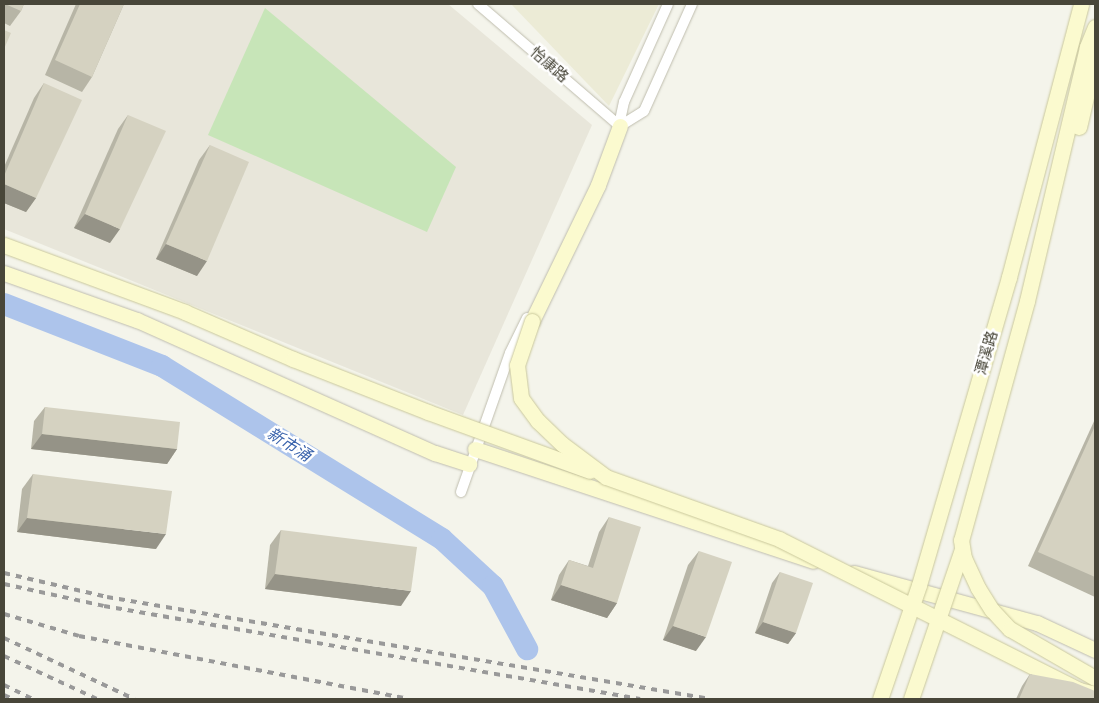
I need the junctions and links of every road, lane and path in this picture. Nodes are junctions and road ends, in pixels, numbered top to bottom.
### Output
1 (478, 4) edge
2 (668, 4) edge
3 (692, 4) edge
4 (1081, 4) edge
5 (1095, 27) edge
6 (1095, 59) edge
7 (620, 126) junction
8 (4, 245) edge
9 (4, 273) edge
10 (475, 449) junction
11 (469, 464) junction
12 (606, 476) junction
13 (461, 492) dead end
14 (1095, 650) edge
15 (1095, 678) edge
16 (1095, 694) edge
17 (880, 699) edge
18 (911, 699) edge

1 - 7 street, 怡康路
2 - 7 street
3 - 7 street
4 - 17 street, 潭溪路, bridge
5 - 15 street, bridge
6 - 18 street, bridge
7 - 10 street
7 - 12 street, bridge
8 - 12 street, bridge
9 - 11 street
10 - 11 street
10 - 14 street
11 - 13 street
12 - 16 street, bridge

